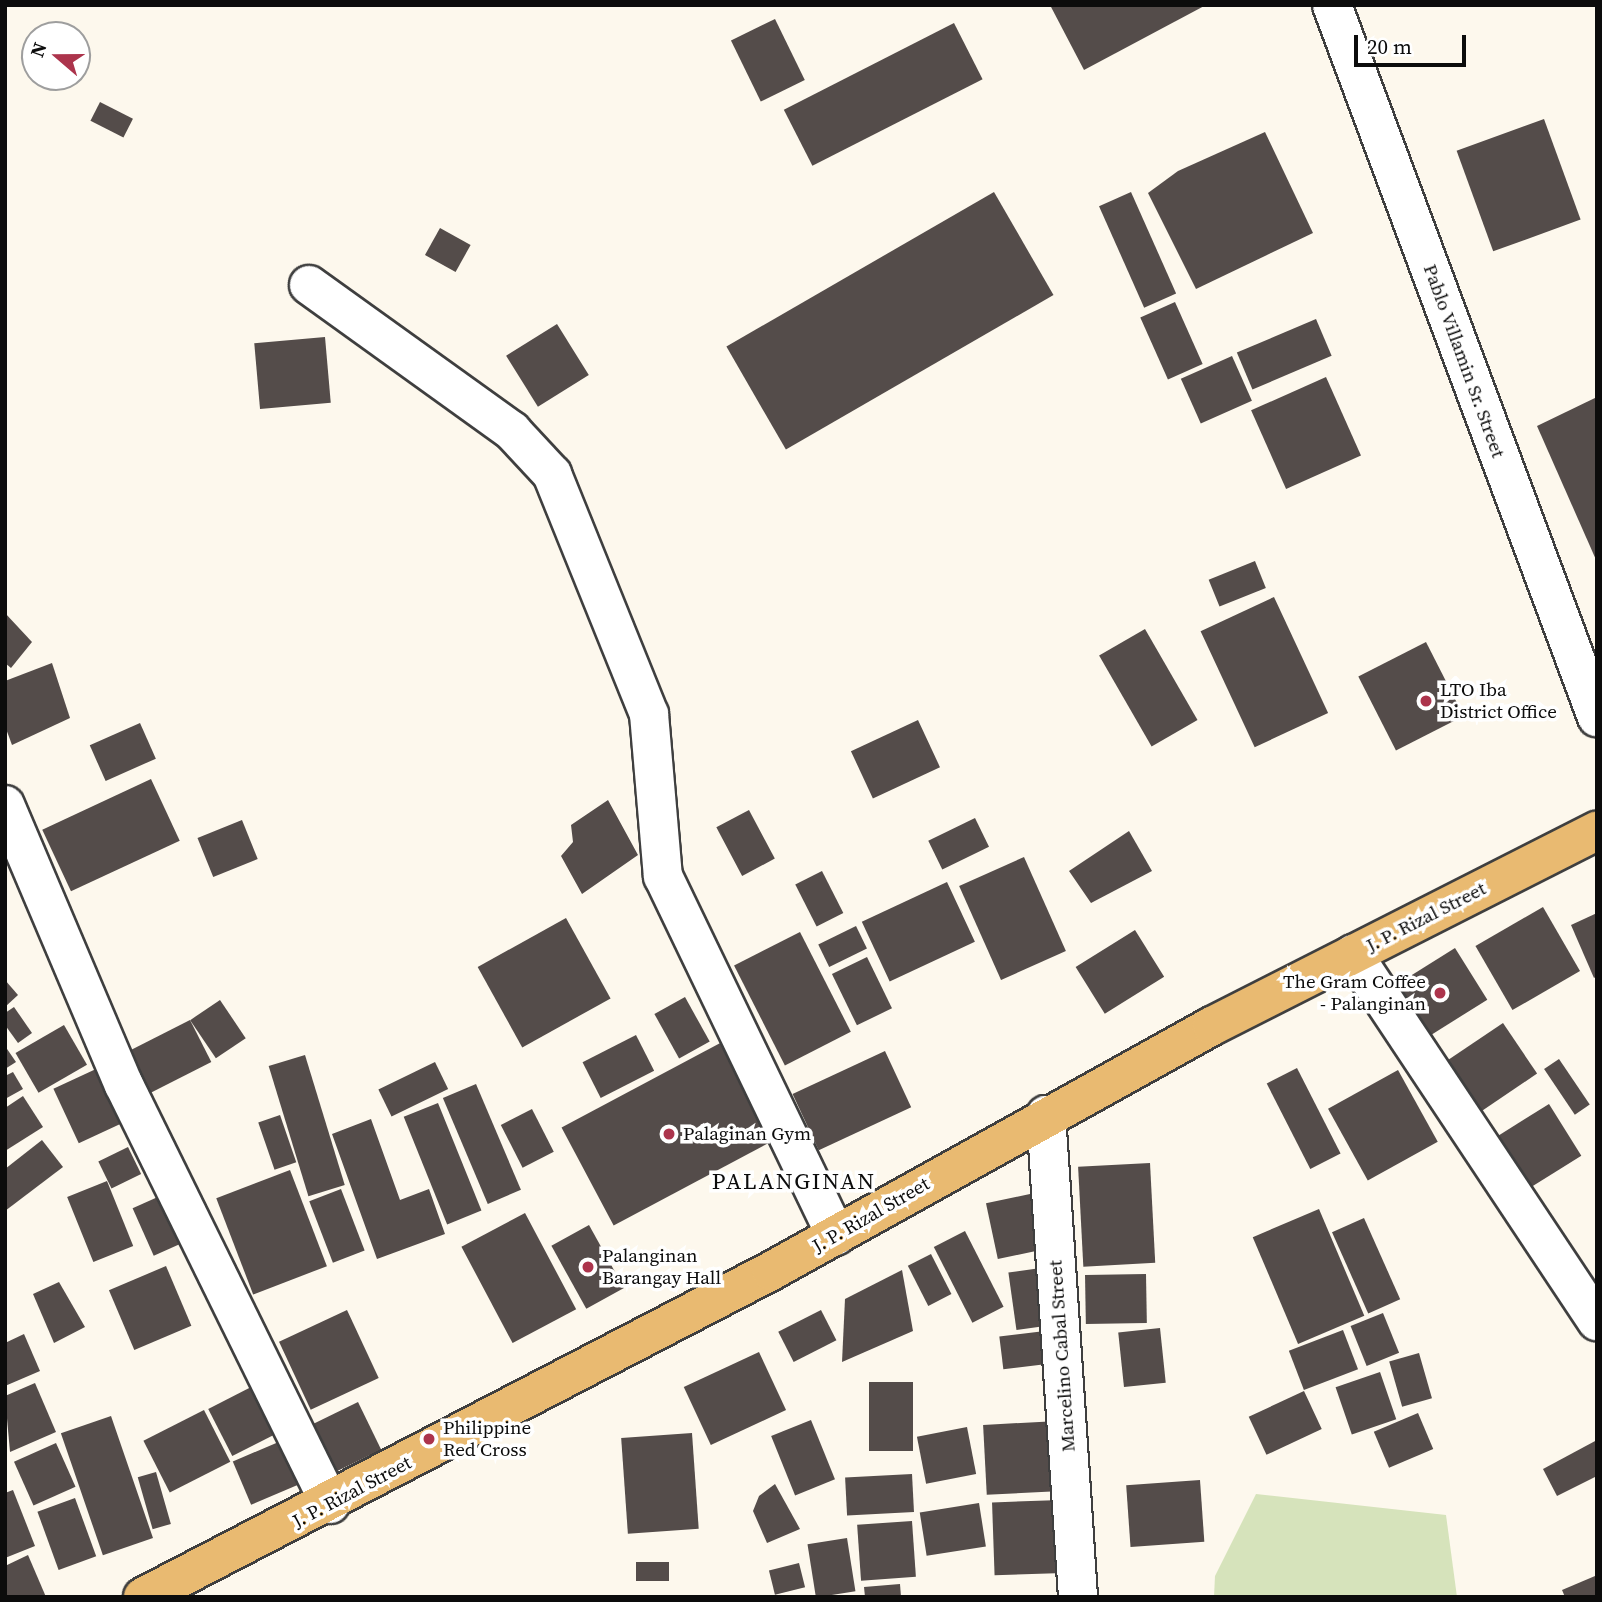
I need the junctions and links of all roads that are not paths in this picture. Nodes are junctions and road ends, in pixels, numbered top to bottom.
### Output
1 (1332, 5) edge
2 (309, 285) dead end
3 (1597, 717) edge
4 (5, 805) edge
5 (1597, 831) edge
6 (1353, 954) junction
7 (1046, 1115) junction
8 (836, 1235) junction
9 (1597, 1321) edge
10 (330, 1504) junction
11 (143, 1597) edge
12 (1078, 1597) edge

1 - 3 street, Pablo Villamin Sr. Street
2 - 8 street
4 - 10 street
5 - 6 main road, J. P. Rizal Street
6 - 7 main road, J. P. Rizal Street
6 - 9 street
7 - 8 main road, J. P. Rizal Street
7 - 12 street, Marcelino Cabal Street
8 - 10 main road, J. P. Rizal Street
10 - 11 main road, J. P. Rizal Street

